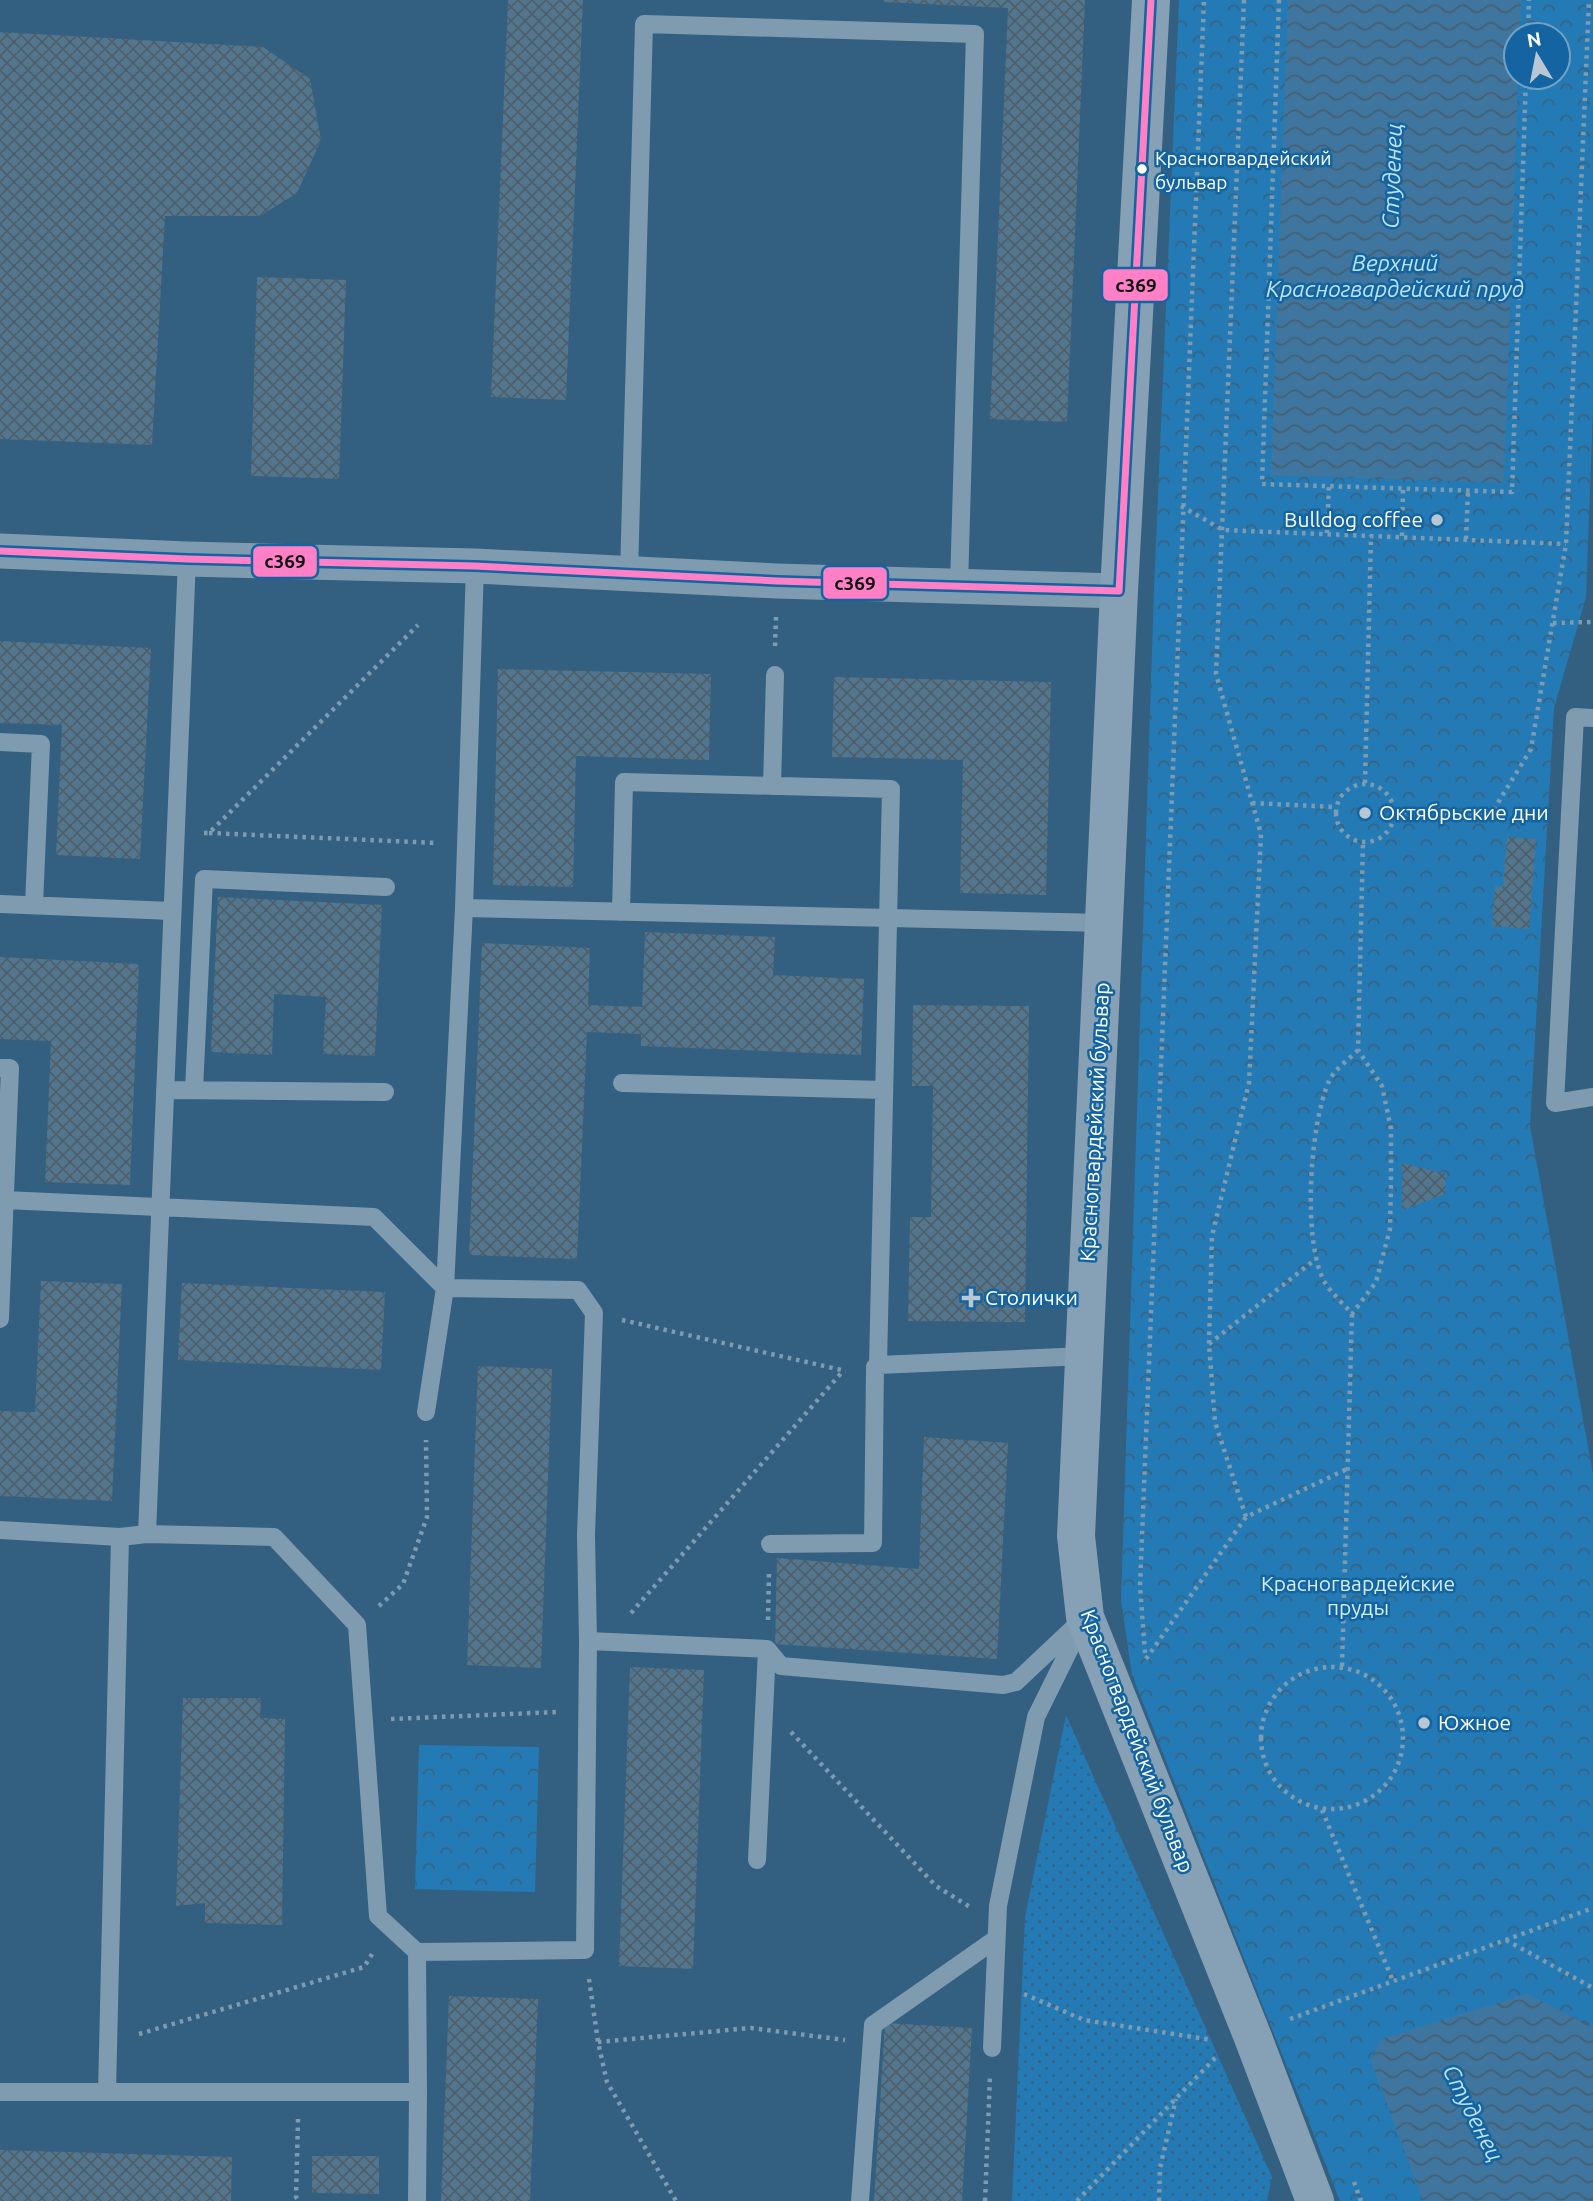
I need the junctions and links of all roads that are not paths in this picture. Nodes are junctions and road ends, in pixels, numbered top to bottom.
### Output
1 (1151, 0) edge
2 (0, 551) edge
3 (187, 559) junction
4 (475, 566) junction
5 (629, 574) junction
6 (959, 586) junction
7 (1119, 591) junction
8 (775, 675) road end
9 (1593, 718) edge
10 (0, 743) edge
11 (772, 786) junction
12 (386, 887) dead end
13 (0, 904) edge
14 (34, 905) junction
15 (464, 908) junction
16 (172, 911) junction
17 (621, 912) junction
18 (888, 918) junction
19 (1105, 923) junction
20 (0, 1068) edge
21 (622, 1083) dead end
22 (165, 1090) junction
23 (194, 1090) junction
24 (883, 1090) junction
25 (385, 1092) dead end
26 (1593, 1097) edge
27 (5, 1200) junction
28 (160, 1207) junction
29 (445, 1287) junction
30 (0, 1319) edge
31 (1085, 1356) junction
32 (876, 1366) junction
33 (426, 1412) road end
34 (0, 1530) edge
35 (146, 1534) junction
36 (120, 1537) junction
37 (770, 1544) road end
38 (1085, 1617) junction
39 (597, 1642) junction
40 (767, 1649) junction
41 (757, 1860) dead end
42 (997, 1932) junction
43 (417, 1952) junction
44 (992, 2048) road end
45 (0, 2092) edge
46 (107, 2092) junction
47 (418, 2092) junction
48 (416, 2201) edge
49 (860, 2201) edge
50 (1315, 2201) edge

1 - 7 street, Красногвардейский бульвар
2 - 3 street
3 - 4 street
3 - 16 lane
4 - 5 street
4 - 15 lane
5 - 6 street
5 - 6 lane
6 - 7 street
7 - 19 street, Красногвардейский бульвар
8 - 11 lane
9 - 26 lane
10 - 14 lane
11 - 17 lane
11 - 18 lane
12 - 23 lane
13 - 14 lane
14 - 16 lane
15 - 17 lane
15 - 29 lane
16 - 22 lane
17 - 18 lane
18 - 19 lane
18 - 24 lane
19 - 31 street, Красногвардейский бульвар
20 - 27 lane
21 - 24 lane
22 - 23 lane
22 - 28 lane
23 - 25 lane
24 - 32 lane
27 - 28 lane
27 - 30 lane
28 - 29 lane
28 - 35 lane
29 - 33 lane
29 - 39 lane
31 - 32 lane
31 - 38 street, Красногвардейский бульвар
32 - 37 lane
34 - 36 lane
35 - 36 lane
35 - 43 lane
36 - 46 lane
38 - 40 lane
38 - 42 lane
38 - 50 street, Красногвардейский бульвар
39 - 40 lane
39 - 43 lane
40 - 41 lane
42 - 44 lane
42 - 49 lane
43 - 47 lane
45 - 46 lane
46 - 47 lane
47 - 48 lane

